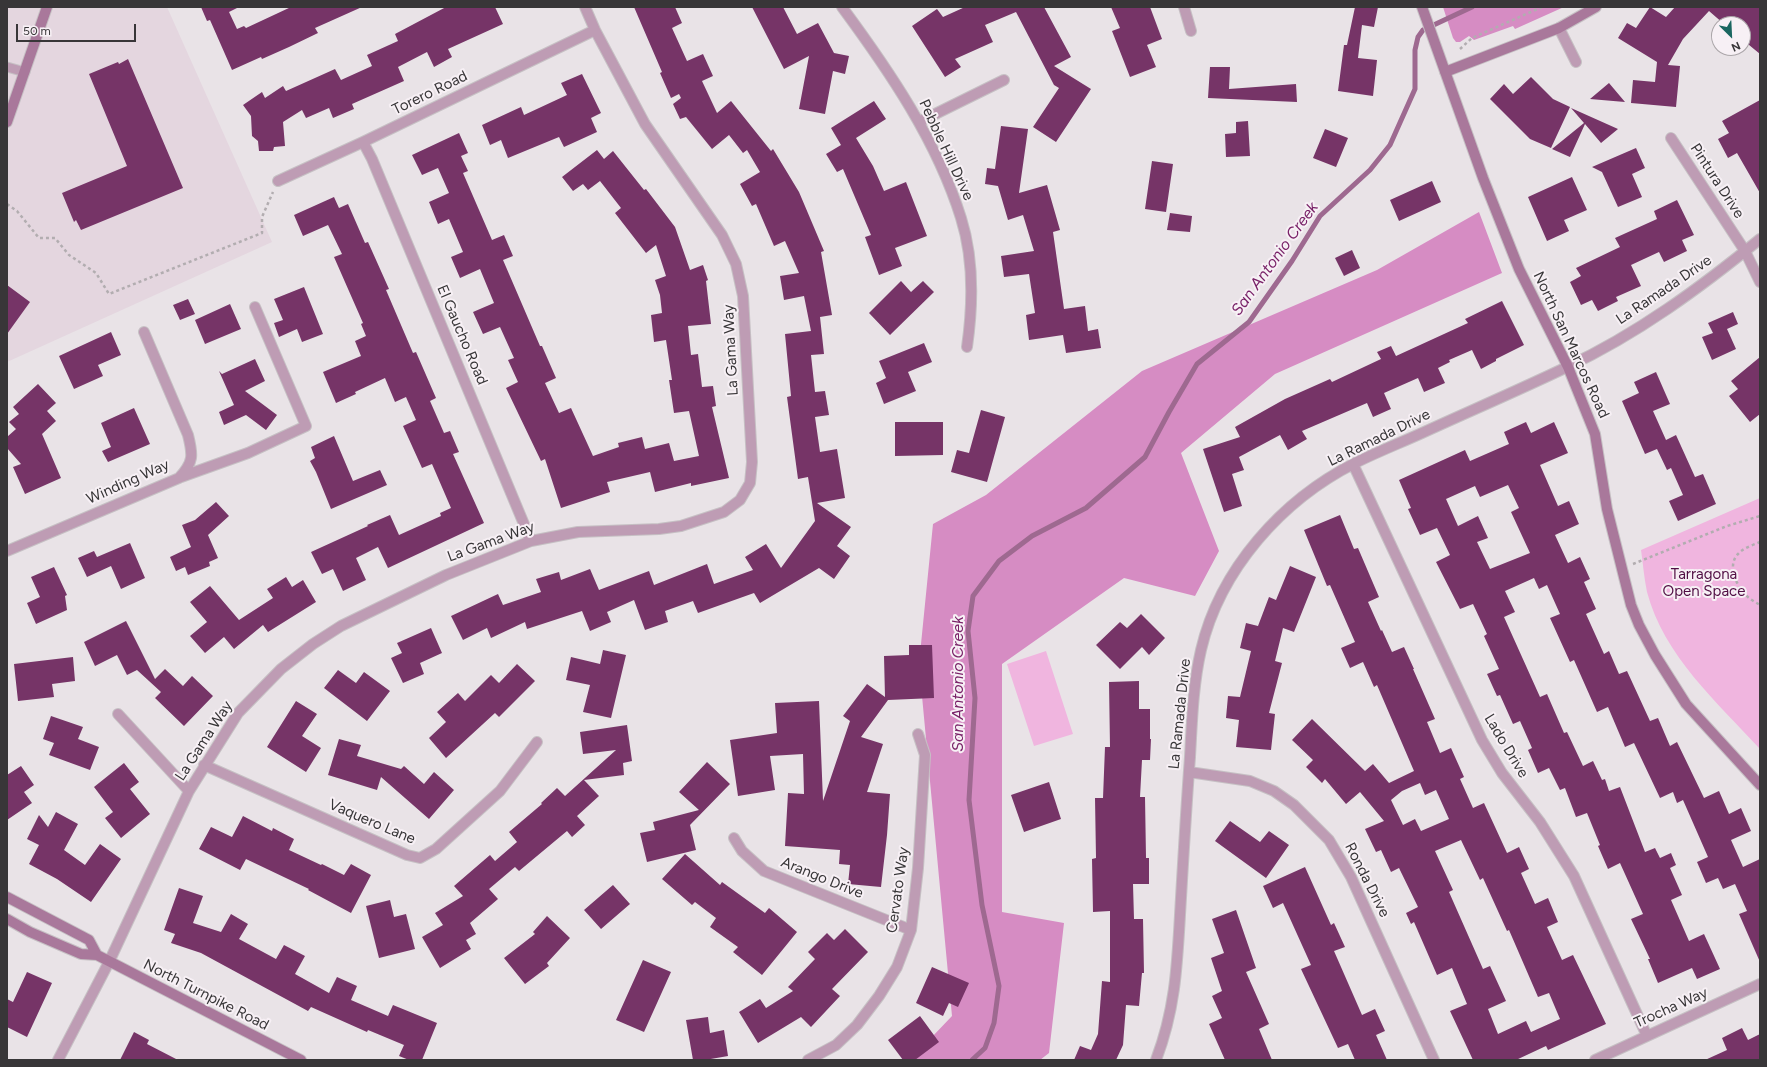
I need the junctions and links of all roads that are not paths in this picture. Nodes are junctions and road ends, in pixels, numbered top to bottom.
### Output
1 (47, 7) edge
2 (585, 7) edge
3 (842, 7) edge
4 (1184, 7) edge
5 (1422, 7) edge
6 (1596, 7) edge
7 (1560, 28) junction
8 (595, 30) junction
9 (1191, 31) dead end
10 (1576, 62) dead end
11 (7, 67) edge
12 (25, 72) junction
13 (1445, 72) junction
14 (1004, 80) dead end
15 (7, 122) edge
16 (919, 122) junction
17 (1671, 138) dead end
18 (363, 142) junction
19 (278, 181) road end
20 (1760, 239) edge
21 (1745, 251) junction
22 (1760, 282) edge
23 (255, 307) dead end
24 (144, 332) dead end
25 (967, 347) dead end
26 (1568, 367) junction
27 (1353, 464) junction
28 (179, 478) junction
29 (531, 541) junction
30 (8, 547) edge
31 (118, 714) dead end
32 (918, 734) dead end
33 (537, 742) dead end
34 (204, 765) junction
35 (1189, 772) junction
36 (1760, 785) edge
37 (189, 791) junction
38 (734, 838) dead end
39 (7, 897) edge
40 (7, 919) edge
41 (911, 930) junction
42 (97, 955) junction
43 (109, 962) junction
44 (1760, 984) edge
45 (1647, 1036) junction
46 (58, 1060) edge
47 (301, 1060) edge
48 (808, 1060) edge
49 (1156, 1060) edge
50 (1434, 1060) edge
51 (1595, 1060) edge

1 - 12 street
2 - 8 street, La Gama Way
3 - 16 street, Pebble Hill Drive
4 - 9 street
5 - 13 street, North San Marcos Road
6 - 7 street
7 - 10 street
7 - 13 street
8 - 18 street, Torero Road
8 - 29 street, La Gama Way
11 - 12 lane
12 - 15 street
13 - 26 street, North San Marcos Road
14 - 16 street
16 - 25 street, Pebble Hill Drive
17 - 21 street, Pintura Drive
18 - 19 street, Torero Road
18 - 29 street, El Gaucho Road
20 - 21 street, La Ramada Drive
21 - 22 street, Pintura Drive
21 - 26 street, La Ramada Drive
23 - 28 street
24 - 28 street, Winding Way
26 - 27 street, La Ramada Drive
26 - 36 street, North San Marcos Road
27 - 35 street, La Ramada Drive
27 - 45 street, Lado Drive
28 - 30 street, Winding Way
29 - 34 street, La Gama Way
31 - 37 street
32 - 41 street, Cervato Way
33 - 34 street, Vaquero Lane
34 - 37 street, La Gama Way
35 - 49 street, La Ramada Drive
35 - 50 street, Ronda Drive
37 - 43 street, La Gama Way
38 - 41 street, Arango Drive
39 - 42 street, North Turnpike Road
40 - 42 street, North Turnpike Road
41 - 48 street, Cervato Way
42 - 43 street, North Turnpike Road
43 - 46 street, La Gama Way
43 - 47 street, North Turnpike Road
44 - 45 street, Trocha Way
45 - 51 street, Trocha Way

